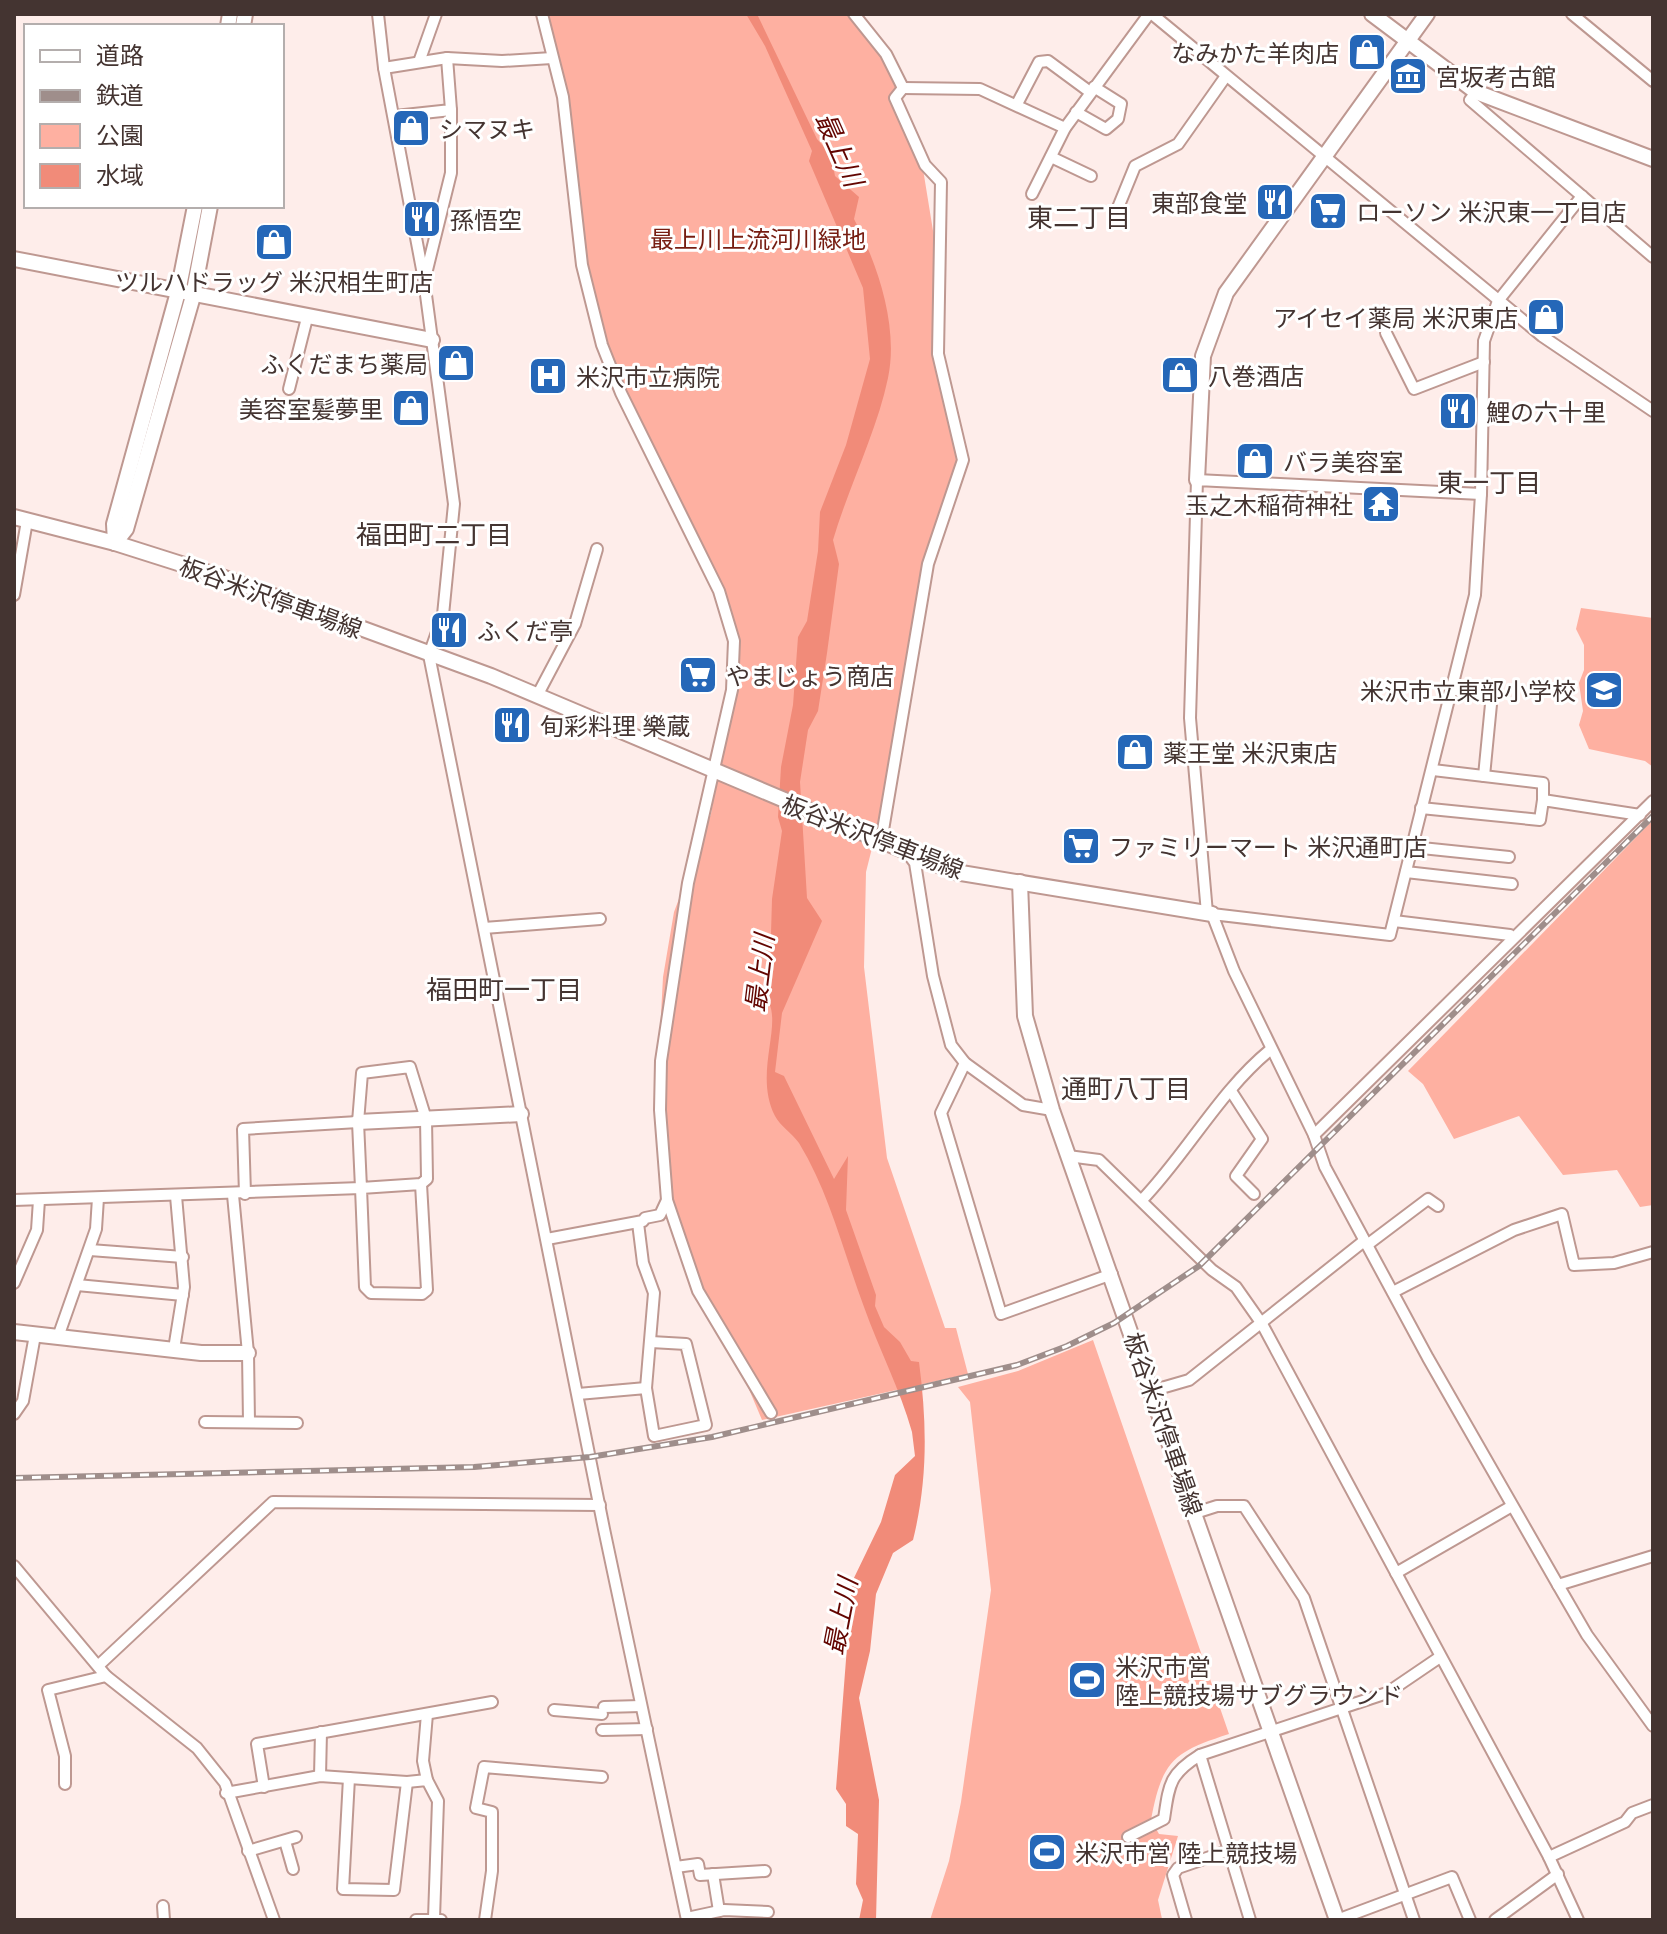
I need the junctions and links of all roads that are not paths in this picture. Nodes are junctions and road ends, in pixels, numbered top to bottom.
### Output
1 (378, 14) edge
2 (436, 14) edge
3 (542, 14) edge
4 (854, 14) edge
5 (1151, 14) edge
6 (1372, 14) edge
7 (1427, 14) edge
8 (1572, 14) edge
9 (1405, 41) junction
10 (447, 58) junction
11 (552, 58) junction
12 (419, 62) junction
13 (384, 68) junction
14 (1226, 76) junction
15 (1653, 81) edge
16 (903, 88) junction
17 (1092, 89) junction
18 (1476, 92) junction
19 (1017, 104) junction
20 (451, 110) junction
21 (1076, 112) junction
22 (395, 116) junction
23 (1065, 128) junction
24 (1325, 156) junction
25 (1051, 157) junction
26 (1653, 159) edge
27 (1091, 176) dead end
28 (1032, 194) dead end
29 (1582, 196) junction
30 (195, 208) edge
31 (209, 208) edge
32 (1115, 215) dead end
33 (1653, 257) edge
34 (14, 259) edge
35 (424, 280) junction
36 (185, 294) junction
37 (1498, 301) junction
38 (307, 318) junction
39 (1386, 333) dead end
40 (432, 340) junction
41 (1484, 362) junction
42 (289, 389) dead end
43 (1653, 411) edge
44 (1197, 480) junction
45 (1481, 494) junction
46 (21, 519) edge
47 (115, 543) junction
48 (597, 549) dead end
49 (14, 595) edge
50 (429, 655) junction
51 (1453, 690) junction
52 (537, 696) junction
53 (1433, 770) junction
54 (717, 773) junction
55 (1484, 776) junction
56 (1543, 800) junction
57 (1653, 801) edge
58 (1421, 808) junction
59 (1640, 815) junction
60 (877, 840) junction
61 (1412, 847) junction
62 (907, 854) junction
63 (1509, 857) dead end
64 (1406, 872) junction
65 (1020, 882) junction
66 (1512, 884) dead end
67 (1210, 913) junction
68 (600, 919) dead end
69 (1394, 921) junction
70 (484, 928) junction
71 (1510, 935) dead end
72 (1270, 1050) junction
73 (965, 1063) junction
74 (1231, 1091) junction
75 (1052, 1110) junction
76 (521, 1114) junction
77 (426, 1119) junction
78 (358, 1122) junction
79 (1314, 1135) junction
80 (1068, 1156) junction
81 (421, 1184) junction
82 (361, 1188) junction
83 (245, 1194) junction
84 (1254, 1194) dead end
85 (233, 1195) junction
86 (176, 1196) junction
87 (98, 1198) junction
88 (14, 1200) edge
89 (39, 1200) junction
90 (667, 1200) junction
91 (1142, 1200) junction
92 (1438, 1206) dead end
93 (638, 1223) junction
94 (547, 1239) junction
95 (1366, 1243) junction
96 (90, 1250) junction
97 (1653, 1252) edge
98 (183, 1257) junction
99 (1112, 1274) junction
100 (15, 1279) edge
101 (77, 1285) junction
102 (1393, 1292) junction
103 (183, 1295) junction
104 (1262, 1324) junction
105 (14, 1332) edge
106 (35, 1335) junction
107 (58, 1337) junction
108 (651, 1342) junction
109 (174, 1349) junction
110 (248, 1353) junction
111 (646, 1388) junction
112 (1151, 1391) junction
113 (578, 1394) junction
114 (771, 1413) dead end
115 (14, 1414) edge
116 (205, 1422) dead end
117 (249, 1422) junction
118 (297, 1423) dead end
119 (600, 1505) junction
120 (1512, 1506) junction
121 (1195, 1513) junction
122 (1653, 1556) edge
123 (14, 1566) edge
124 (1396, 1573) junction
125 (1558, 1585) junction
126 (1440, 1657) junction
127 (99, 1665) junction
128 (106, 1676) junction
129 (492, 1702) dead end
130 (641, 1706) junction
131 (1341, 1708) junction
132 (554, 1710) dead end
133 (427, 1714) junction
134 (1652, 1723) edge
135 (647, 1729) junction
136 (602, 1730) dead end
137 (1270, 1731) junction
138 (321, 1732) junction
139 (1200, 1755) junction
140 (320, 1776) junction
141 (602, 1777) dead end
142 (349, 1778) junction
143 (427, 1780) junction
144 (407, 1782) junction
145 (65, 1784) dead end
146 (264, 1787) junction
147 (226, 1793) junction
148 (1653, 1805) edge
149 (1128, 1837) dead end
150 (248, 1851) junction
151 (1227, 1851) junction
152 (1549, 1857) junction
153 (676, 1867) junction
154 (293, 1869) dead end
155 (765, 1871) dead end
156 (713, 1874) junction
157 (1558, 1874) junction
158 (1405, 1895) junction
159 (163, 1906) dead end
160 (719, 1911) junction
161 (768, 1912) dead end
162 (433, 1919) edge
163 (687, 1919) edge
164 (164, 1920) edge
165 (274, 1920) edge
166 (416, 1920) edge
167 (485, 1920) edge
168 (1186, 1920) edge
169 (1250, 1920) edge
170 (1337, 1920) edge
171 (1414, 1920) edge
172 (1470, 1920) edge
173 (1495, 1920) edge
174 (1578, 1920) edge

1 - 13 street
2 - 12 street
3 - 11 street
4 - 16 street
5 - 14 street
5 - 17 street
6 - 9 main road
7 - 9 main road
8 - 15 street
9 - 18 main road
9 - 24 main road
10 - 11 street
10 - 12 street
10 - 20 street
11 - 54 street
12 - 13 street
13 - 22 street
14 - 24 street
14 - 32 street
16 - 19 street
16 - 60 street
17 - 19 street
17 - 21 street
17 - 21 street
18 - 26 main road
18 - 29 street
19 - 23 street
20 - 22 street
20 - 35 street
21 - 23 street
22 - 35 street
23 - 25 street
24 - 37 street
24 - 44 main road
25 - 27 street
25 - 28 street
29 - 33 street
29 - 37 street
30 - 36 main road
31 - 36 main road
34 - 36 main road
35 - 40 street
36 - 38 main road
36 - 47 main road
37 - 41 street
37 - 43 street
38 - 40 main road
38 - 42 street
39 - 41 street
40 - 50 street
41 - 45 street
44 - 45 street
44 - 67 street
45 - 51 street
46 - 47 main road, 板谷米沢停車場線
46 - 49 street
47 - 50 main road, 板谷米沢停車場線
48 - 52 street
50 - 52 main road, 板谷米沢停車場線
50 - 70 street
51 - 53 street
51 - 55 street
52 - 54 main road, 板谷米沢停車場線
53 - 55 street
53 - 58 street
54 - 60 main road, 板谷米沢停車場線
54 - 90 street
55 - 56 street
56 - 58 street
56 - 59 street
57 - 59 street
58 - 61 street
59 - 79 street
60 - 62 main road, 板谷米沢停車場線
61 - 63 street
61 - 64 street
62 - 65 main road, 板谷米沢停車場線
62 - 73 street
64 - 66 street
64 - 69 street
65 - 67 main road
65 - 75 main road, 板谷米沢停車場線
67 - 69 street
67 - 72 street
68 - 70 street
69 - 71 street
70 - 76 street
72 - 74 street
72 - 79 street
73 - 75 street
73 - 99 street
74 - 84 street
74 - 91 street
75 - 80 main road, 板谷米沢停車場線
76 - 77 main road
76 - 94 street
77 - 78 main road
77 - 78 street
77 - 81 street
78 - 82 street
78 - 83 street
79 - 95 street
80 - 91 street
80 - 99 main road, 板谷米沢停車場線
81 - 82 street
81 - 82 street
82 - 83 street
83 - 85 street
85 - 86 street
85 - 110 street
86 - 87 street
86 - 98 street
87 - 89 street
87 - 96 street
88 - 89 street
89 - 100 street
90 - 93 street
90 - 114 street
91 - 104 street
92 - 95 street
93 - 94 street
93 - 108 street
94 - 113 street
95 - 102 street
95 - 104 street
96 - 98 street
96 - 101 street
97 - 102 street
98 - 103 street
99 - 112 main road, 板谷米沢停車場線
101 - 103 street
101 - 107 street
102 - 120 street
103 - 109 street
104 - 112 street
104 - 124 street
105 - 106 main road
106 - 107 main road
106 - 115 street
107 - 109 main road
108 - 111 street
108 - 111 street
109 - 110 main road
110 - 117 street
111 - 113 street
112 - 121 main road, 板谷米沢停車場線
113 - 119 street
116 - 117 street
117 - 118 street
119 - 127 street
119 - 130 street
120 - 124 street
120 - 125 street
121 - 131 street
121 - 137 main road, 板谷米沢停車場線
122 - 125 street
123 - 127 street
124 - 126 street
125 - 134 street
126 - 131 street
126 - 152 street
127 - 128 street
128 - 145 street
128 - 147 street
129 - 133 street
130 - 132 street
130 - 135 street
131 - 137 street
131 - 158 street
133 - 138 street
133 - 143 street
135 - 136 street
135 - 153 street
137 - 139 street
137 - 170 main road, 板谷米沢停車場線
138 - 140 street
138 - 146 street
139 - 149 street
139 - 151 street
140 - 142 street
140 - 146 street
141 - 167 street
142 - 144 street
142 - 144 street
143 - 144 street
143 - 162 street
146 - 147 street
147 - 150 street
148 - 152 street
150 - 154 street
150 - 165 street
151 - 168 street
151 - 169 street
152 - 157 street
153 - 156 street
153 - 163 street
155 - 156 street
156 - 160 street
157 - 173 street
157 - 174 street
158 - 170 street
158 - 171 street
158 - 172 street
159 - 164 street
160 - 161 street
160 - 163 street
162 - 166 street

